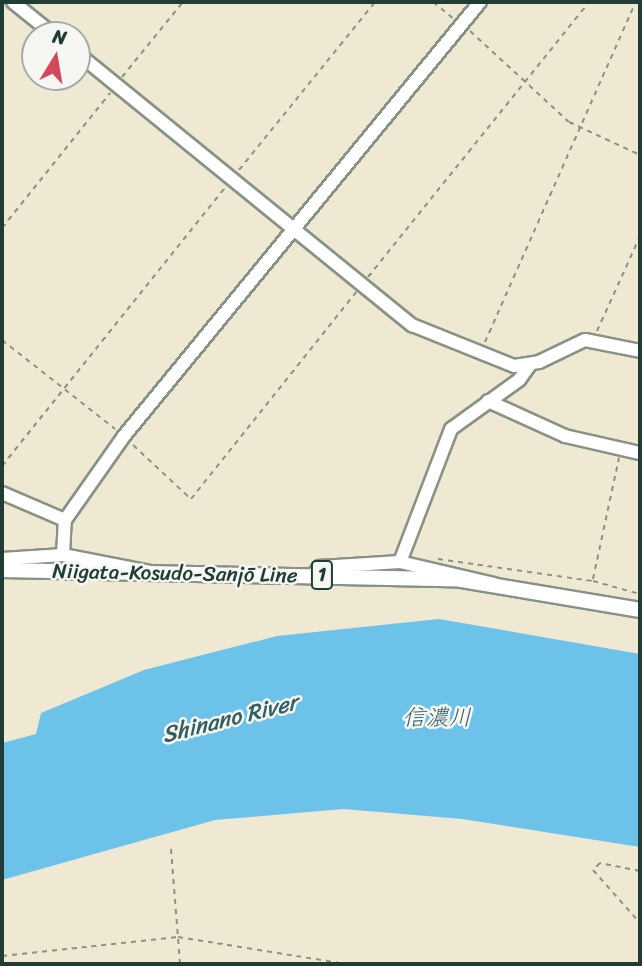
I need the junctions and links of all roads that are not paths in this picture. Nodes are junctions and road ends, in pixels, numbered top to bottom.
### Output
1 (13, 2) edge
2 (480, 2) edge
3 (37, 21) edge
4 (91, 64) edge
5 (297, 232) junction
6 (640, 351) edge
7 (529, 366) junction
8 (488, 401) junction
9 (640, 453) edge
10 (2, 493) edge
11 (65, 520) junction
12 (63, 555) junction
13 (2, 559) edge
14 (400, 562) junction
15 (2, 570) edge
16 (151, 572) junction
17 (313, 575) junction
18 (496, 585) junction
19 (640, 610) edge

1 - 3 street
2 - 5 street
4 - 5 street
5 - 7 street
5 - 11 street
6 - 7 street
7 - 8 street
8 - 9 street
8 - 14 street
10 - 11 street
11 - 12 street
12 - 13 street
12 - 16 street
14 - 17 street
14 - 18 street
15 - 16 main road, Niigata-Kosudo-Sanjō Line / 1
16 - 17 main road, Niigata-Kosudo-Sanjō Line / 1
17 - 18 main road, Niigata-Kosudo-Sanjō Line / 1
18 - 19 main road, Niigata-Kosudo-Sanjō Line / 1

